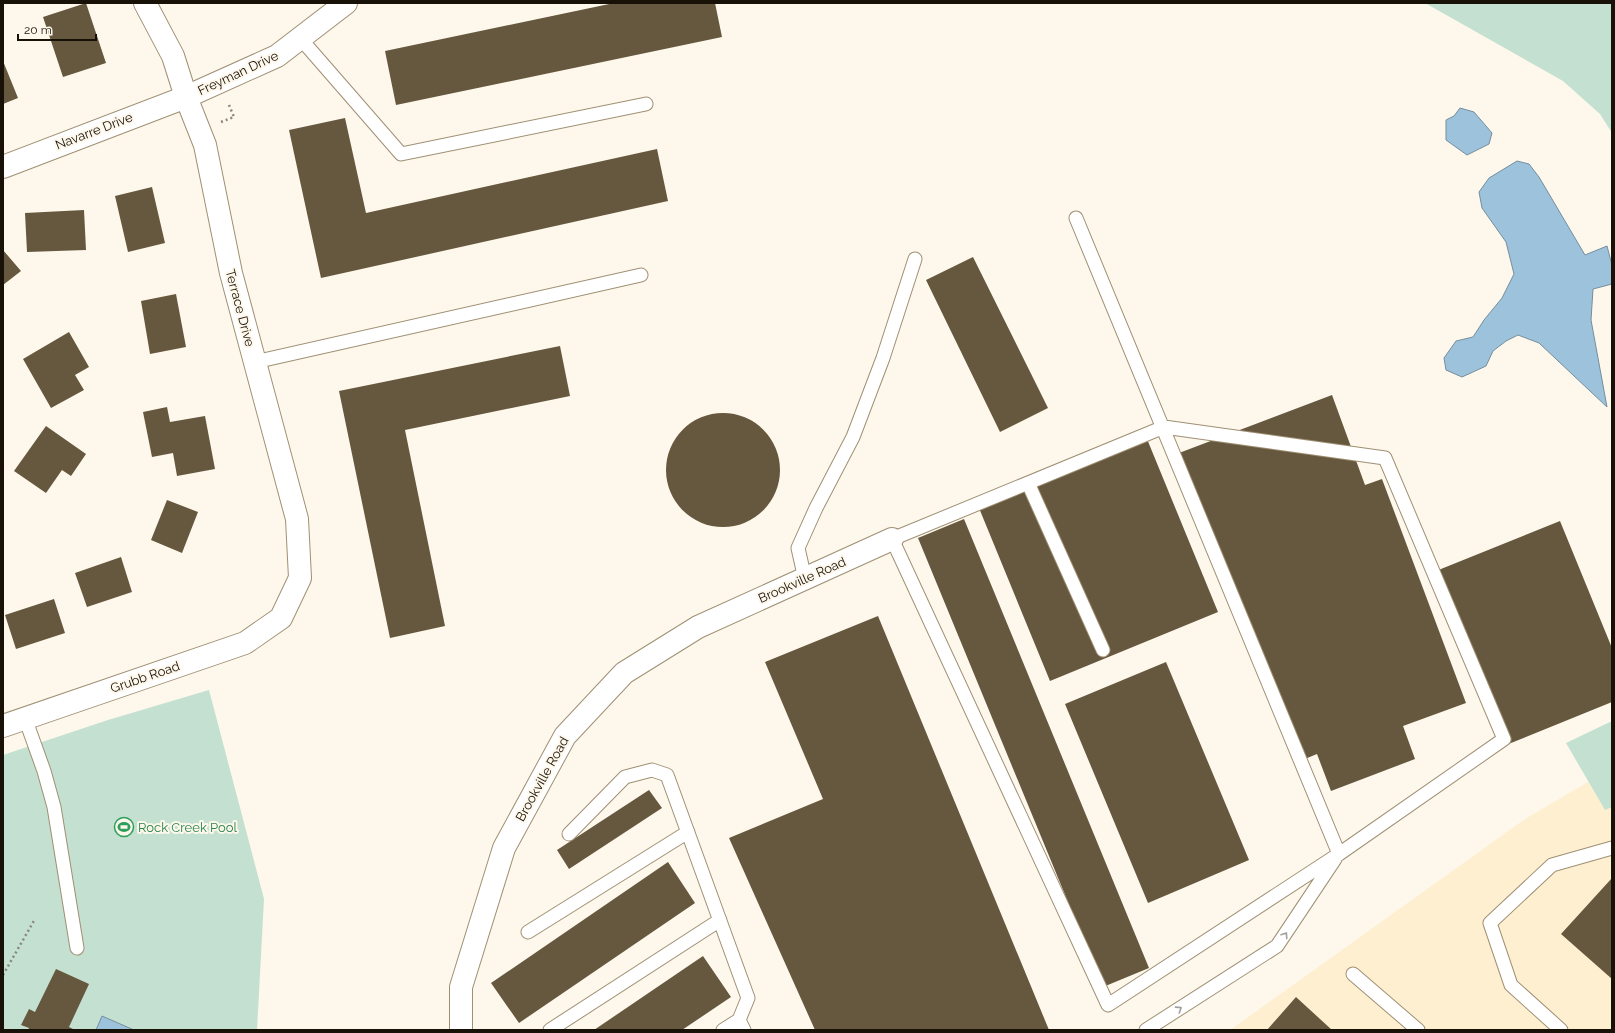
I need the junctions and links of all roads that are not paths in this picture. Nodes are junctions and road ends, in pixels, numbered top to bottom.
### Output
1 (145, 3) edge
2 (346, 3) edge
3 (300, 38) junction
4 (186, 97) junction
5 (646, 104) dead end
6 (3, 167) edge
7 (1076, 218) dead end
8 (915, 259) dead end
9 (641, 275) dead end
10 (255, 362) junction
11 (1164, 427) junction
12 (1028, 483) junction
13 (892, 539) junction
14 (805, 579) junction
15 (281, 618) joint
16 (1103, 650) dead end
17 (25, 718) junction
18 (3, 726) edge
19 (688, 832) junction
20 (568, 834) dead end
21 (1612, 848) edge
22 (1339, 854) junction
23 (720, 920) junction
24 (528, 932) dead end
25 (77, 948) dead end
26 (1353, 974) dead end
27 (741, 1025) edge
28 (461, 1030) edge
29 (550, 1030) edge
30 (723, 1030) edge
31 (1146, 1030) edge
32 (1418, 1030) edge
33 (1561, 1030) edge

1 - 4 street, Terrace Drive
2 - 3 street, Freyman Drive
3 - 4 street, Freyman Drive
3 - 5 lane
4 - 6 street, Navarre Drive
4 - 10 street, Terrace Drive
7 - 11 lane
8 - 14 lane
9 - 10 lane
10 - 15 street, Terrace Drive
11 - 12 lane
11 - 22 lane
11 - 22 lane
12 - 13 lane
12 - 16 lane
13 - 14 street, Brookville Road
13 - 22 lane
14 - 28 street, Brookville Road
15 - 17 street, Grubb Road
17 - 18 street, Grubb Road
17 - 25 lane
19 - 20 lane
19 - 23 lane
19 - 24 lane
21 - 33 lane
31 -> 22 lane
23 - 27 lane
23 - 29 lane
26 - 32 lane
27 - 30 lane

